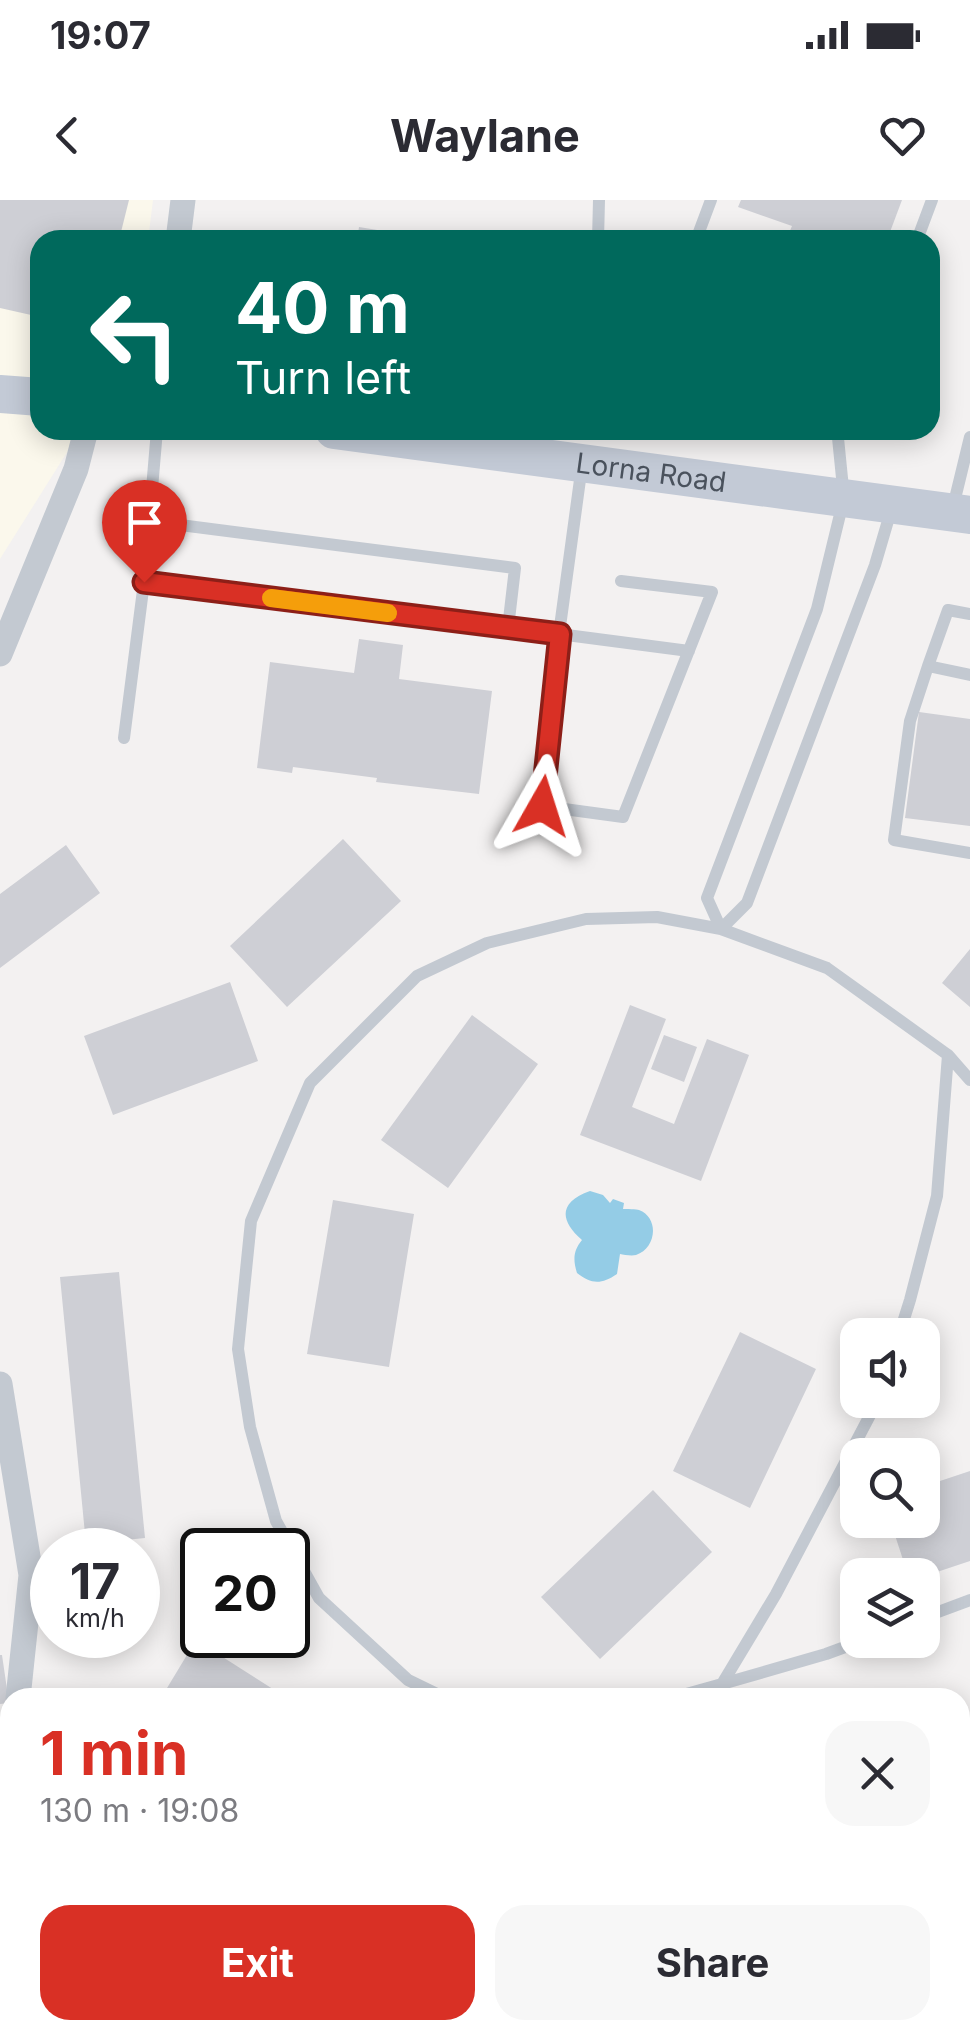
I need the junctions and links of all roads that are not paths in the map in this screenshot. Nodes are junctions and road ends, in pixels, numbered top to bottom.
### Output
1 (183, 200) edge
2 (599, 200) edge
3 (711, 200) edge
4 (932, 200) edge
5 (179, 230) edge
6 (598, 230) edge
7 (700, 230) edge
8 (920, 230) edge
9 (0, 394) edge
10 (30, 396) edge
11 (970, 437) edge
12 (83, 440) edge
13 (156, 440) edge
14 (417, 440) edge
15 (838, 440) edge
16 (582, 463) junction
17 (844, 498) junction
18 (892, 504) junction
19 (961, 513) edge
20 (149, 522) junction
21 (621, 581) dead end
22 (144, 582) junction
23 (970, 614) edge
24 (508, 628) junction
25 (560, 634) junction
26 (689, 651) junction
27 (0, 654) edge
28 (928, 666) junction
29 (970, 675) edge
30 (124, 738) dead end
31 (970, 853) edge
32 (720, 930) junction
33 (948, 1055) junction
34 (970, 1080) edge
35 (904, 1318) edge
36 (0, 1384) edge
37 (869, 1418) edge
38 (970, 1600) edge
39 (940, 1611) edge
40 (840, 1649) edge
41 (722, 1684) junction
42 (19, 1688) edge
43 (424, 1688) edge
44 (708, 1688) edge

1 - 5 street
2 - 6 lane
3 - 7 lane
4 - 8 lane
9 - 10 street
11 - 19 lane
12 - 27 street
13 - 20 lane
14 - 16 street, Lorna Road
15 - 17 lane
16 - 17 street, Lorna Road
16 - 25 lane
17 - 18 street, Lorna Road
17 - 32 lane
18 - 19 street, Lorna Road
18 - 32 lane
20 - 22 lane
20 - 24 lane
21 - 26 lane
22 - 24 lane
22 - 30 lane
23 - 28 lane
24 - 25 lane
25 - 26 lane
25 - 26 lane
28 - 29 lane
28 - 31 lane
32 - 33 lane
32 - 43 lane
33 - 34 lane
33 - 35 lane
36 - 42 street
37 - 41 lane
38 - 39 lane
40 - 41 lane
41 - 44 lane

